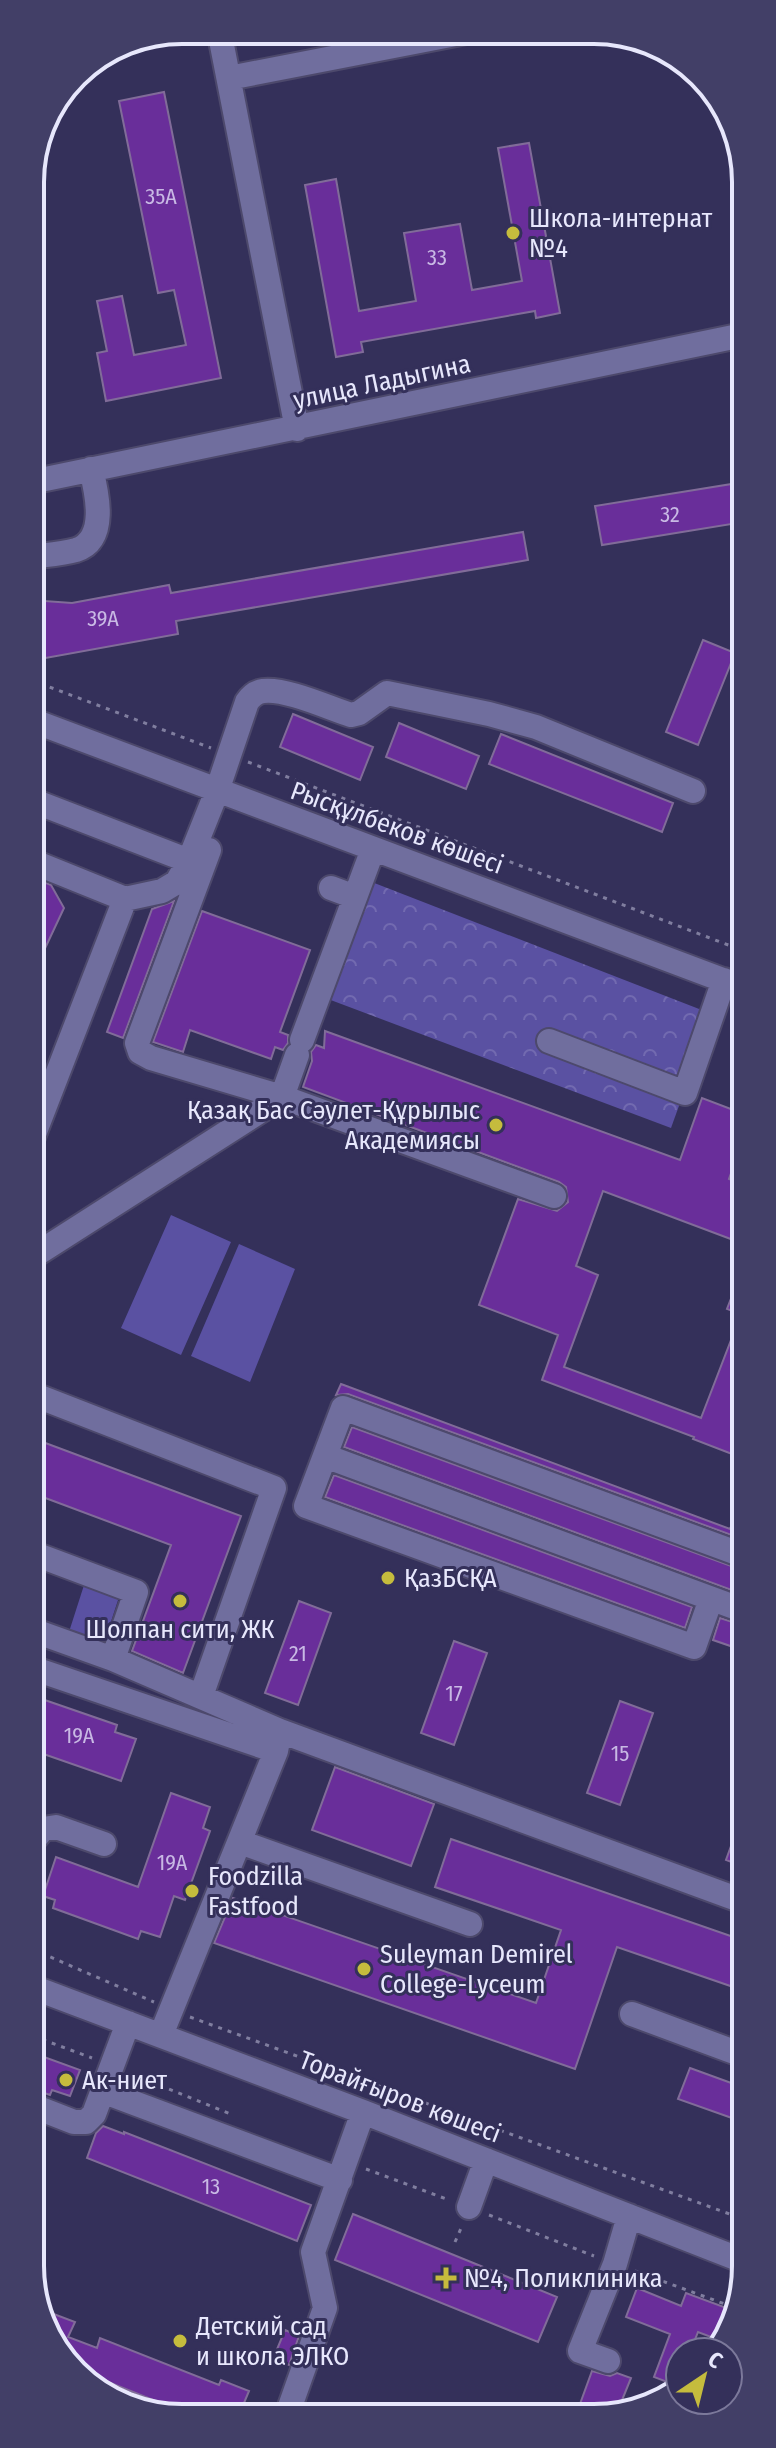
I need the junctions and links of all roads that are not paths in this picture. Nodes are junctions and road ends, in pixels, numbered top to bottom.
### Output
1 (222, 44) edge
2 (404, 44) edge
3 (229, 78) junction
4 (732, 337) edge
5 (297, 429) junction
6 (91, 469) junction
7 (44, 479) edge
8 (44, 555) edge
9 (44, 725) edge
10 (217, 791) junction
11 (693, 791) dead end
12 (44, 805) edge
13 (213, 840) dead end
14 (373, 849) junction
15 (189, 861) junction
16 (44, 866) edge
17 (331, 888) dead end
18 (355, 897) junction
19 (125, 899) junction
20 (732, 983) edge
21 (732, 988) edge
22 (549, 1041) dead end
23 (282, 1097) junction
24 (44, 1102) edge
25 (554, 1196) dead end
26 (44, 1249) edge
27 (44, 1399) edge
28 (325, 1456) junction
29 (732, 1551) edge
30 (44, 1558) edge
31 (711, 1599) junction
32 (732, 1606) edge
33 (44, 1634) edge
34 (113, 1659) junction
35 (44, 1672) edge
36 (201, 1696) junction
37 (278, 1741) junction
38 (44, 1829) edge
39 (240, 1842) junction
40 (104, 1844) dead end
41 (732, 1898) edge
42 (470, 1924) dead end
43 (44, 1992) edge
44 (632, 2014) dead end
45 (128, 2023) junction
46 (161, 2035) junction
47 (732, 2051) edge
48 (102, 2091) junction
49 (44, 2110) edge
50 (363, 2112) junction
51 (486, 2160) junction
52 (344, 2171) junction
53 (469, 2207) road end
54 (629, 2216) junction
55 (732, 2256) edge
56 (608, 2361) dead end
57 (291, 2404) edge

1 - 3 street
2 - 3 street
3 - 5 street
4 - 5 street, улица Ладыгина
5 - 6 street, улица Ладыгина
6 - 7 street, улица Ладыгина
6 - 8 street
9 - 10 street, Рысқұлбеков көшесі
10 - 11 street
10 - 14 street, Рысқұлбеков көшесі
10 - 15 street
12 - 15 street
13 - 23 street
14 - 18 street
14 - 20 street, Рысқұлбеков көшесі
15 - 19 street
16 - 19 street
17 - 18 street
18 - 23 street
19 - 24 street
21 - 22 street
23 - 25 street
23 - 26 street
27 - 36 street
28 - 29 street
28 - 31 street
28 - 31 street
30 - 34 street
31 - 32 street
33 - 34 street
34 - 36 street
35 - 37 street
36 - 37 street
37 - 39 street
37 - 41 street
38 - 40 street
39 - 42 street
39 - 46 street
43 - 45 street, Торайғыров көшесі
44 - 47 street
45 - 46 street, Торайғыров көшесі
45 - 48 street
46 - 50 street, Торайғыров көшесі
48 - 49 street
48 - 52 street
50 - 51 street, Торайғыров көшесі
50 - 52 street
51 - 53 street
51 - 54 street, Торайғыров көшесі
52 - 57 street
54 - 55 street, Торайғыров көшесі
54 - 56 street

